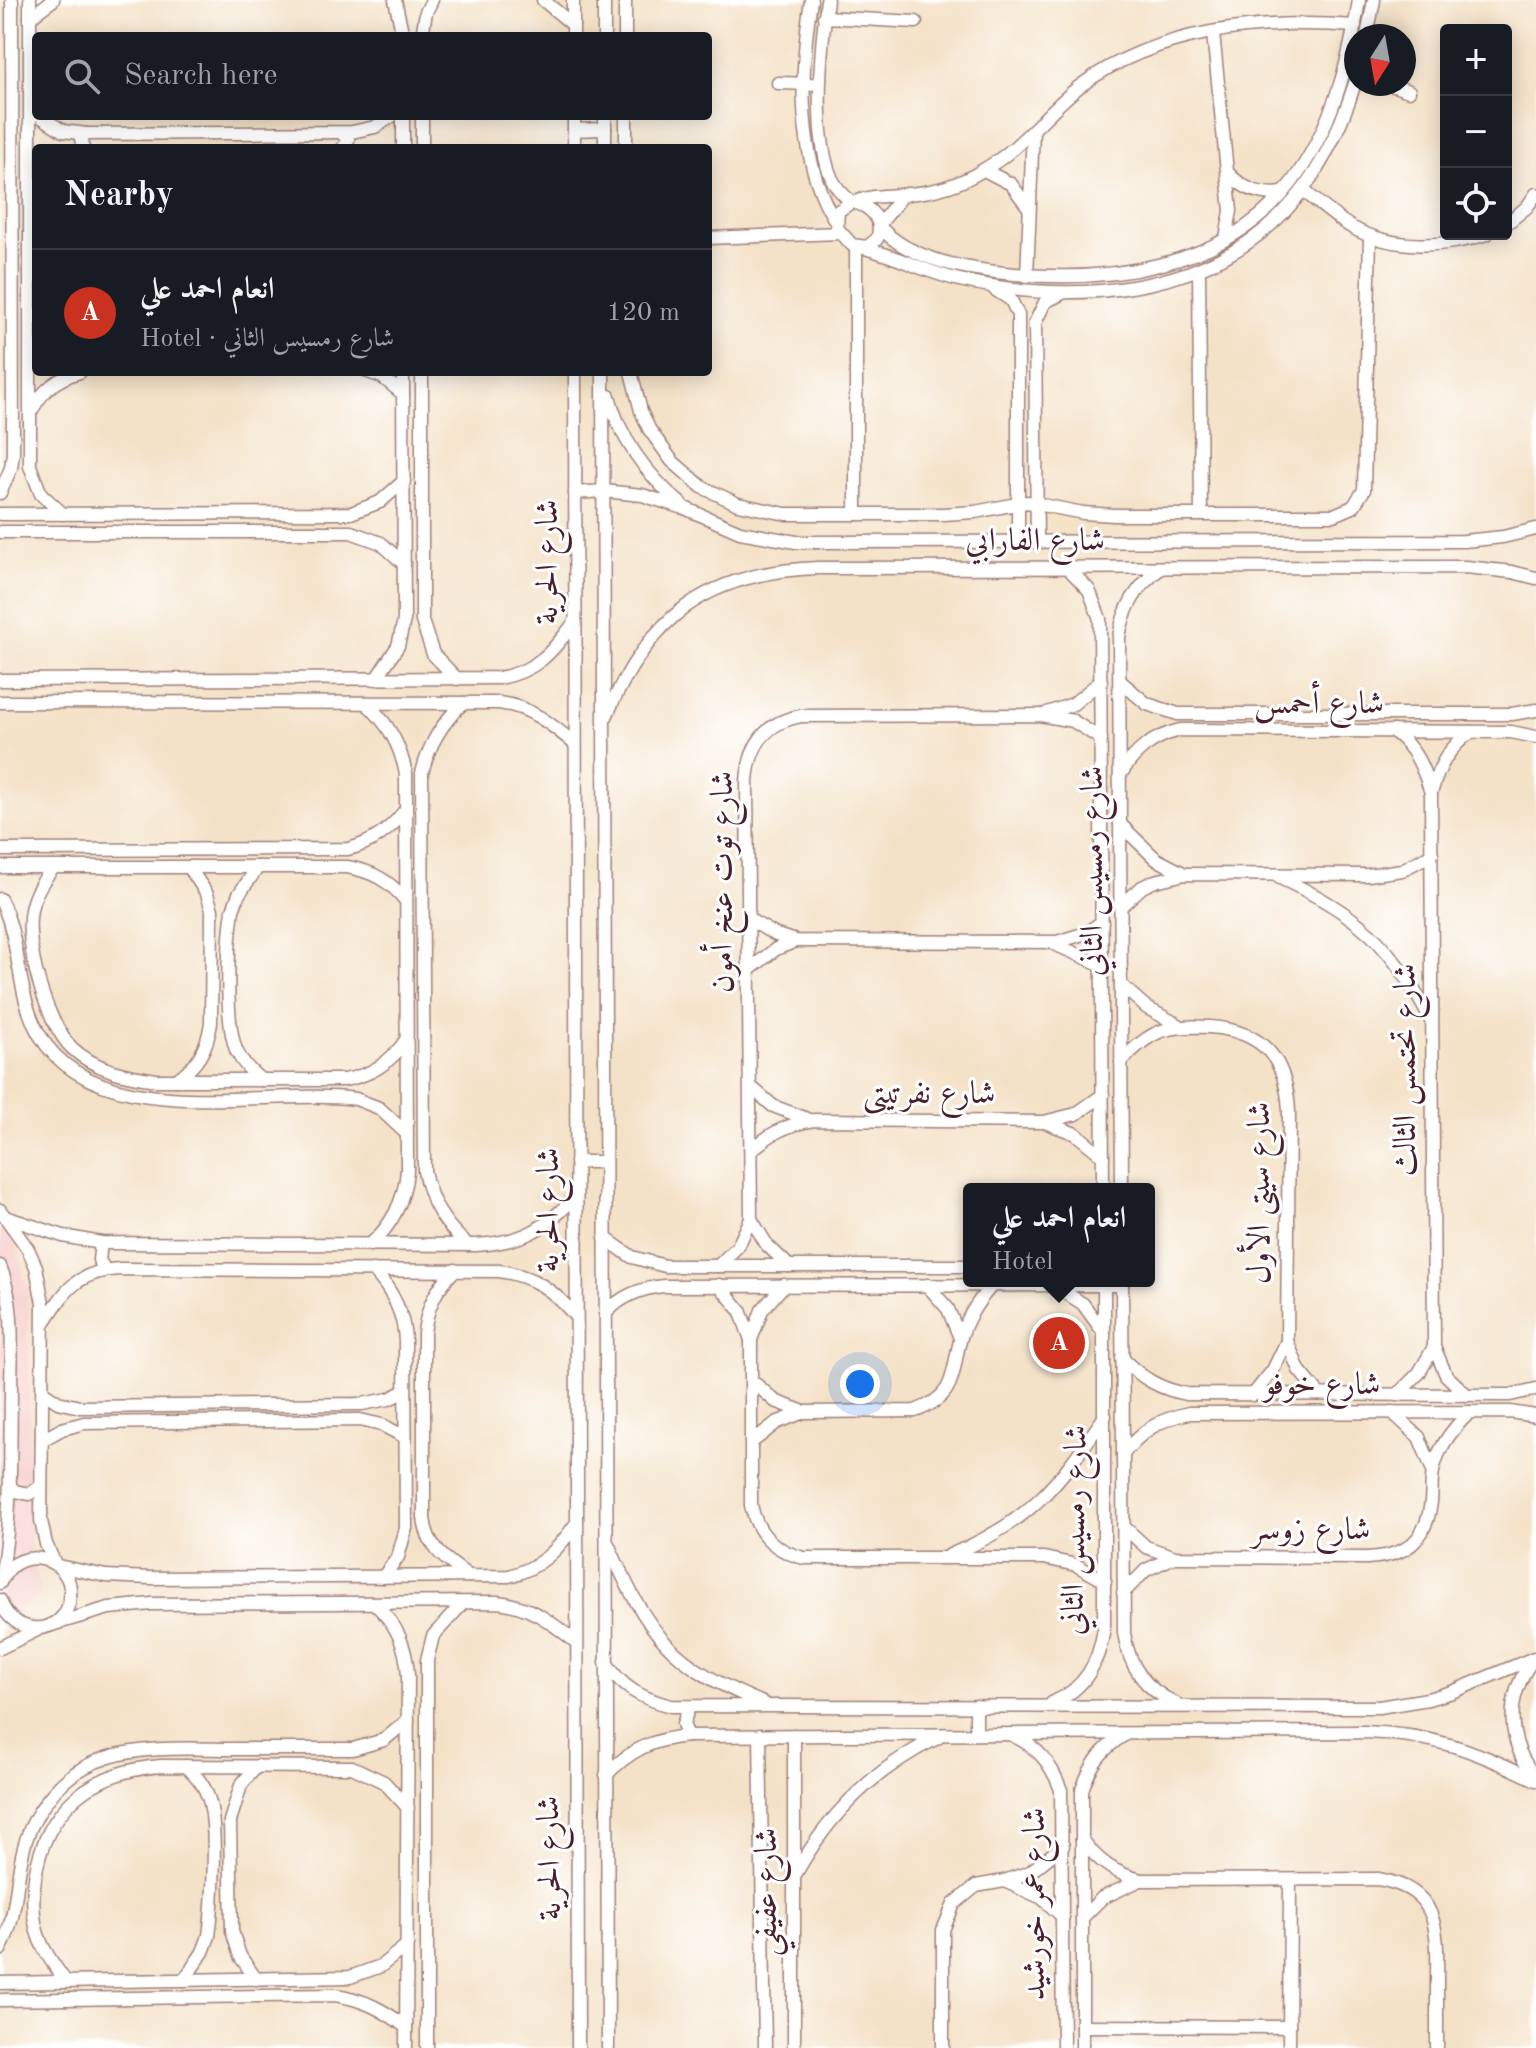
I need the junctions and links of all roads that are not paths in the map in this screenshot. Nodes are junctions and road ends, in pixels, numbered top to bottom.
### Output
1 (12, 0) edge
2 (30, 0) edge
3 (53, 0) edge
4 (395, 0) edge
5 (432, 0) edge
6 (543, 0) edge
7 (573, 0) edge
8 (604, 0) edge
9 (625, 0) edge
10 (634, 0) edge
11 (811, 0) edge
12 (827, 0) edge
13 (1359, 0) edge
14 (1374, 0) edge
15 (625, 15) junction
16 (30, 17) junction
17 (824, 17) junction
18 (916, 22) dead end
19 (1355, 24) edge
20 (1369, 24) edge
21 (1344, 26) edge
22 (573, 31) edge
23 (403, 32) edge
24 (422, 32) edge
25 (604, 32) edge
26 (625, 32) edge
27 (1213, 33) junction
28 (1344, 68) edge
29 (32, 78) edge
30 (778, 83) dead end
31 (805, 84) junction
32 (821, 84) junction
33 (1350, 96) edge
34 (33, 120) edge
35 (46, 120) edge
36 (385, 120) edge
37 (403, 120) edge
38 (422, 120) edge
39 (574, 120) edge
40 (626, 120) edge
41 (605, 123) edge
42 (574, 130) junction
43 (1033, 130) junction
44 (1321, 132) junction
45 (342, 133) junction
46 (87, 134) junction
47 (1334, 138) junction
48 (33, 144) edge
49 (82, 144) edge
50 (346, 144) edge
51 (403, 144) edge
52 (422, 144) edge
53 (574, 144) edge
54 (605, 144) edge
55 (626, 144) edge
56 (984, 170) junction
57 (1228, 173) junction
58 (1303, 190) junction
59 (1283, 193) junction
60 (1536, 194) edge
61 (903, 195) junction
62 (854, 202) junction
63 (1030, 209) junction
64 (1512, 219) edge
65 (32, 220) edge
66 (879, 226) junction
67 (838, 228) junction
68 (1370, 236) junction
69 (13, 237) junction
70 (31, 237) junction
71 (712, 237) edge
72 (1226, 238) junction
73 (1464, 240) edge
74 (858, 247) junction
75 (1199, 269) junction
76 (1118, 273) junction
77 (1027, 276) junction
78 (983, 285) junction
79 (32, 286) edge
80 (1119, 289) junction
81 (1069, 292) junction
82 (1018, 315) junction
83 (1037, 315) junction
84 (32, 360) edge
85 (69, 376) edge
86 (379, 376) edge
87 (403, 376) edge
88 (422, 376) edge
89 (575, 376) edge
90 (603, 376) edge
91 (603, 376) edge
92 (632, 376) edge
93 (403, 394) junction
94 (1019, 407) junction
95 (1035, 407) junction
96 (30, 413) junction
97 (13, 453) junction
98 (29, 453) junction
99 (404, 481) junction
100 (604, 491) junction
101 (0, 493) edge
102 (575, 493) junction
103 (1018, 503) junction
104 (1036, 503) junction
105 (687, 509) junction
106 (0, 514) edge
107 (63, 514) junction
108 (180, 514) junction
109 (338, 514) junction
110 (856, 514) junction
111 (1201, 515) junction
112 (1536, 529) edge
113 (181, 531) junction
114 (339, 531) junction
115 (0, 532) edge
116 (1253, 541) junction
117 (833, 542) junction
118 (1018, 542) junction
119 (1037, 542) junction
120 (404, 564) junction
121 (1068, 568) junction
122 (1161, 568) junction
123 (1253, 568) junction
124 (834, 569) junction
125 (1536, 578) edge
126 (404, 620) junction
127 (422, 621) junction
128 (574, 623) junction
129 (1119, 637) junction
130 (1101, 638) junction
131 (499, 678) junction
132 (139, 679) junction
133 (376, 679) junction
134 (457, 679) junction
135 (0, 680) edge
136 (1101, 681) junction
137 (1120, 681) junction
138 (0, 702) edge
139 (140, 702) junction
140 (366, 703) junction
141 (463, 703) junction
142 (499, 703) junction
143 (1536, 710) edge
144 (1040, 715) junction
145 (1300, 715) junction
146 (604, 724) junction
147 (1300, 730) junction
148 (1393, 731) junction
149 (1471, 732) junction
150 (1536, 737) edge
151 (1101, 739) junction
152 (575, 744) junction
153 (422, 773) junction
154 (406, 774) junction
155 (1120, 775) junction
156 (1431, 793) junction
157 (576, 801) junction
158 (604, 801) junction
159 (406, 809) junction
160 (1120, 824) junction
161 (348, 849) junction
162 (0, 850) edge
163 (161, 850) junction
164 (1432, 854) junction
165 (0, 867) edge
166 (54, 867) junction
167 (161, 867) junction
168 (189, 867) junction
169 (258, 867) junction
170 (347, 867) junction
171 (1185, 874) junction
172 (1274, 875) junction
173 (0, 899) edge
174 (406, 901) junction
175 (1120, 907) junction
176 (750, 920) junction
177 (1102, 922) junction
178 (11, 924) junction
179 (29, 924) junction
180 (231, 926) junction
181 (213, 927) junction
182 (796, 941) junction
183 (1047, 942) junction
184 (1102, 965) junction
185 (750, 969) junction
186 (423, 973) junction
187 (406, 974) junction
188 (1121, 985) junction
189 (211, 1023) junction
190 (230, 1024) junction
191 (1179, 1025) junction
192 (1432, 1025) junction
193 (406, 1040) junction
194 (1121, 1062) junction
195 (101, 1067) junction
196 (176, 1080) junction
197 (261, 1080) junction
198 (344, 1080) junction
199 (94, 1082) junction
200 (751, 1087) junction
201 (1103, 1095) junction
202 (343, 1097) junction
203 (814, 1120) junction
204 (1044, 1122) junction
205 (407, 1134) junction
206 (751, 1151) junction
207 (1103, 1156) junction
208 (576, 1162) junction
209 (605, 1162) junction
210 (407, 1171) junction
211 (424, 1171) junction
212 (1103, 1183) edge
213 (1122, 1183) edge
214 (576, 1196) junction
215 (4, 1214) edge
216 (751, 1219) junction
217 (605, 1238) junction
218 (101, 1243) junction
219 (370, 1245) junction
220 (472, 1245) junction
221 (0, 1266) edge
222 (689, 1266) junction
223 (718, 1266) junction
224 (789, 1266) junction
225 (877, 1266) junction
226 (963, 1266) edge
227 (105, 1270) junction
228 (373, 1270) junction
229 (455, 1270) junction
230 (477, 1270) junction
231 (688, 1285) junction
232 (719, 1285) junction
233 (784, 1285) junction
234 (878, 1285) junction
235 (927, 1285) junction
236 (963, 1285) edge
237 (990, 1287) edge
238 (1056, 1287) edge
239 (1104, 1287) edge
240 (1122, 1287) edge
241 (605, 1314) junction
242 (576, 1317) junction
243 (44, 1323) junction
244 (424, 1333) junction
245 (1104, 1333) junction
246 (405, 1334) junction
247 (960, 1338) junction
248 (751, 1340) junction
249 (1287, 1341) junction
250 (1434, 1347) junction
251 (1122, 1358) junction
252 (751, 1380) junction
253 (1536, 1389) edge
254 (405, 1391) junction
255 (43, 1392) junction
256 (1319, 1394) junction
257 (1205, 1395) junction
258 (1253, 1395) junction
259 (1397, 1395) junction
260 (1467, 1395) junction
261 (1510, 1395) junction
262 (804, 1412) junction
263 (1392, 1412) junction
264 (1470, 1412) junction
265 (1510, 1412) junction
266 (1205, 1413) junction
267 (1105, 1416) junction
268 (1536, 1416) edge
269 (577, 1420) junction
270 (605, 1420) junction
271 (405, 1437) junction
272 (42, 1440) junction
273 (752, 1442) junction
274 (1123, 1454) junction
275 (1433, 1471) junction
276 (10, 1486) junction
277 (41, 1486) junction
278 (575, 1525) junction
279 (1123, 1526) junction
280 (406, 1528) junction
281 (425, 1528) junction
282 (605, 1538) junction
283 (1175, 1557) junction
284 (944, 1558) junction
285 (57, 1565) junction
286 (469, 1576) junction
287 (499, 1576) junction
288 (341, 1577) junction
289 (383, 1577) junction
290 (150, 1578) junction
291 (1105, 1581) junction
292 (0, 1584) edge
293 (1123, 1593) junction
294 (0, 1600) edge
295 (497, 1602) junction
296 (342, 1603) junction
297 (374, 1603) junction
298 (463, 1603) junction
299 (152, 1604) junction
300 (1106, 1610) junction
301 (1123, 1610) junction
302 (45, 1627) junction
303 (576, 1642) junction
304 (0, 1648) edge
305 (1535, 1657) edge
306 (606, 1661) junction
307 (408, 1675) junction
308 (426, 1675) junction
309 (1046, 1705) junction
310 (1178, 1705) junction
311 (772, 1706) junction
312 (976, 1706) junction
313 (689, 1707) junction
314 (408, 1720) junction
315 (944, 1734) junction
316 (976, 1734) junction
317 (1009, 1734) junction
318 (1127, 1734) junction
319 (760, 1735) junction
320 (794, 1735) junction
321 (688, 1736) junction
322 (353, 1749) junction
323 (186, 1766) junction
324 (257, 1766) junction
325 (352, 1767) junction
326 (606, 1775) junction
327 (1536, 1779) edge
328 (408, 1808) junction
329 (1062, 1808) junction
330 (1082, 1809) junction
331 (213, 1820) junction
332 (230, 1821) junction
333 (1082, 1839) junction
334 (1063, 1846) junction
335 (794, 1875) junction
336 (1141, 1880) junction
337 (1290, 1880) junction
338 (1004, 1881) junction
339 (1063, 1917) junction
340 (13, 1918) junction
341 (230, 1918) junction
342 (1082, 1918) junction
343 (34, 1919) junction
344 (211, 1919) junction
345 (407, 1945) junction
346 (0, 1950) edge
347 (578, 1970) junction
348 (606, 1971) junction
349 (335, 1978) junction
350 (256, 1979) junction
351 (149, 1980) junction
352 (184, 1980) junction
353 (66, 1982) junction
354 (0, 1983) edge
355 (335, 1995) junction
356 (149, 1998) junction
357 (0, 2000) edge
358 (1082, 2026) junction
359 (406, 2027) junction
360 (1289, 2027) junction
361 (406, 2048) edge
362 (427, 2048) edge
363 (578, 2048) edge
364 (608, 2048) edge
365 (765, 2048) edge
366 (794, 2048) edge
367 (943, 2048) edge
368 (1063, 2048) edge
369 (1082, 2048) edge
370 (1289, 2048) edge
371 (1437, 2048) edge

1 - 69 street
2 - 16 street
3 - 16 street
4 - 23 street
5 - 24 street
6 - 22 street
7 - 22 street
8 - 25 street
9 - 15 street
10 - 15 street
11 - 31 street
12 - 17 street
13 - 19 street
14 - 20 street
15 - 26 street
16 - 29 street
17 - 18 street
17 - 32 street
21 - 27 street
27 - 43 street
27 - 57 street
28 - 44 street
30 - 31 street
31 - 32 street
31 - 67 street
32 - 62 street
33 - 47 street
34 - 48 street
35 - 46 street
36 - 45 street
37 - 51 street
38 - 52 street
39 - 42 street
40 - 55 street
41 - 42 street
41 - 54 street
42 - 53 street
43 - 56 street
43 - 63 street
44 - 47 street
44 - 59 street
45 - 46 street
45 - 50 street
46 - 49 street
47 - 58 street
56 - 61 street
56 - 63 street
57 - 59 street
57 - 72 street
58 - 68 street
58 - 75 street
59 - 72 street
60 - 64 street
61 - 62 street
61 - 66 street
62 - 66 street
62 - 67 street
63 - 77 street
65 - 70 street
66 - 74 street
66 - 77 street
67 - 71 street
67 - 74 street
68 - 73 street
68 - 111 street
69 - 70 street
69 - 97 street
70 - 79 street
72 - 76 street
74 - 78 street
74 - 110 street
75 - 80 street
75 - 111 street
76 - 77 street
76 - 80 street
78 - 81 street
78 - 82 street
80 - 81 street
81 - 83 street
82 - 83 street
82 - 94 street
83 - 95 street
84 - 96 street
85 - 96 street
86 - 93 street
87 - 93 street
88 - 127 street
89 - 102 street, شارع الحرية
90 - 100 street, شارع الحرية
91 - 105 street, شارع الفارابي
92 - 110 street
93 - 99 street
94 - 95 street
94 - 103 street
95 - 104 street
96 - 98 street
97 - 98 street
97 - 101 street
98 - 107 street
99 - 109 street
99 - 120 street
100 - 102 street, شارع الفارابي
100 - 105 street, شارع الفارابي
100 - 146 street, شارع الحرية
102 - 128 street, شارع الحرية
103 - 104 street
103 - 110 street
103 - 118 street
104 - 111 street
104 - 119 street
105 - 117 street, شارع الفارابي
106 - 107 street
107 - 108 street
108 - 109 street
108 - 113 street
109 - 114 street
112 - 116 street, شارع الفارابي
113 - 114 street
113 - 115 street
114 - 120 street
116 - 119 street, شارع الفارابي
116 - 123 street
117 - 118 street, شارع الفارابي
117 - 124 street
118 - 119 street, شارع الفارابي
120 - 126 street
121 - 122 street, شارع الفارابي
121 - 124 street, شارع الفارابي
121 - 130 street, شارع رمسيس الثاني
122 - 123 street, شارع الفارابي
122 - 129 street, شارع رمسيس الثاني
123 - 125 street, شارع الفارابي
124 - 146 street, شارع الفارابي
126 - 127 street
126 - 133 street
127 - 134 street
128 - 131 street
128 - 152 street, شارع الحرية
129 - 130 street
129 - 137 street, شارع رمسيس الثاني
130 - 136 street, شارع رمسيس الثاني
131 - 134 street
131 - 142 street
132 - 133 street
132 - 135 street
132 - 139 street
133 - 134 street
136 - 144 street, شارع توت عنخ أمون
136 - 151 street, شارع رمسيس الثاني
137 - 145 street, شارع أحمس
137 - 155 street, شارع رمسيس الثاني
138 - 139 street
139 - 140 street
140 - 141 street
140 - 154 street
141 - 142 street
141 - 153 street
142 - 152 street
143 - 145 street, شارع أحمس
144 - 151 street, شارع توت عنخ أمون
144 - 176 street, شارع توت عنخ أمون
145 - 147 street
146 - 158 street, شارع الحرية
147 - 148 street, شارع أحمس
147 - 155 street, شارع أحمس
148 - 149 street, شارع أحمس
148 - 156 street, شارع تحتمس الثالث
149 - 150 street, شارع أحمس
149 - 156 street, شارع تحتمس الثالث
151 - 177 street, شارع رمسيس الثاني
152 - 157 street, شارع الحرية
153 - 154 street
153 - 186 street
154 - 159 street
155 - 160 street, شارع رمسيس الثاني
156 - 164 street, شارع تحتمس الثالث
157 - 158 street
157 - 208 street, شارع الحرية
158 - 209 street, شارع الحرية
159 - 161 street
159 - 174 street
160 - 171 street
160 - 175 street, شارع رمسيس الثاني
161 - 163 street
161 - 170 street
162 - 163 street
163 - 167 street
164 - 172 street
164 - 192 street, شارع تحتمس الثالث
165 - 166 street
166 - 167 street
166 - 179 street
167 - 168 street
168 - 169 street
168 - 181 street
169 - 170 street
169 - 180 street
170 - 174 street
171 - 172 street
171 - 175 street
172 - 192 street
173 - 178 street
174 - 187 street
175 - 188 street, شارع رمسيس الثاني
176 - 182 street
176 - 185 street, شارع توت عنخ أمون
177 - 183 street
177 - 184 street, شارع رمسيس الثاني
178 - 179 street
178 - 199 street
179 - 195 street
180 - 181 street
180 - 190 street
181 - 189 street
182 - 183 street
182 - 185 street
183 - 184 street
184 - 201 street, شارع رمسيس الثاني
185 - 200 street, شارع توت عنخ أمون
186 - 187 street
186 - 211 street
187 - 193 street
188 - 191 street, شارع سيتى الأول
188 - 194 street, شارع رمسيس الثاني
189 - 190 street
189 - 196 street
190 - 197 street
191 - 194 street, شارع سيتى الأول
191 - 249 street, شارع سيتى الأول
192 - 250 street, شارع تحتمس الثالث
193 - 198 street
193 - 205 street
194 - 213 street, شارع رمسيس الثاني
195 - 196 street
195 - 199 street
196 - 197 street
197 - 198 street
198 - 202 street
199 - 202 street
200 - 203 street, شارع نفرتيتى
200 - 206 street, شارع توت عنخ أمون
201 - 204 street, شارع نفرتيتى
201 - 207 street, شارع رمسيس الثاني
202 - 205 street
203 - 204 street, شارع نفرتيتى
203 - 206 street, شارع نفرتيتى
204 - 207 street, شارع نفرتيتى
205 - 210 street
206 - 216 street, شارع توت عنخ أمون
207 - 212 street, شارع رمسيس الثاني
208 - 209 street
208 - 214 street, شارع الحرية
209 - 217 street, شارع الحرية
210 - 211 street
210 - 219 street
211 - 220 street
214 - 220 street
214 - 242 street, شارع الحرية
215 - 218 street
215 - 243 street
216 - 223 street
216 - 224 street
217 - 222 street
217 - 241 street, شارع الحرية
218 - 219 street
218 - 227 street
219 - 220 street
220 - 230 street
221 - 276 street
222 - 223 street
222 - 231 street
223 - 224 street
224 - 225 street
225 - 226 street
225 - 234 street
227 - 228 street
227 - 243 street
228 - 229 street
228 - 246 street
229 - 230 street
229 - 244 street
230 - 242 street
231 - 232 street
231 - 241 street
232 - 233 street
232 - 248 street
233 - 234 street
233 - 248 street
234 - 235 street
235 - 236 street
235 - 247 street
237 - 247 street
238 - 245 street
239 - 245 street, شارع رمسيس الثاني
240 - 251 street, شارع رمسيس الثاني
241 - 270 street, شارع الحرية
242 - 269 street, شارع الحرية
243 - 255 street
244 - 246 street
244 - 281 street
245 - 267 street, شارع رمسيس الثاني
246 - 254 street
247 - 262 street
248 - 252 street
249 - 256 street, شارع سيتى الأول
249 - 258 street, شارع سيتى الأول
250 - 259 street
250 - 260 street, شارع تحتمس الثالث
251 - 257 street, شارع خوفو
251 - 274 street, شارع رمسيس الثاني
252 - 262 street
252 - 273 street
253 - 261 street, شارع خوفو
254 - 255 street
254 - 271 street
255 - 272 street
256 - 258 street, شارع خوفو
256 - 259 street, شارع خوفو
257 - 258 street, شارع خوفو
257 - 266 street
259 - 260 street, شارع خوفو
260 - 261 street, شارع خوفو
261 - 265 street
262 - 273 street
263 - 264 street, شارع خوفو
263 - 266 street, شارع خوفو
263 - 275 street
264 - 265 street, شارع خوفو
264 - 275 street, شارع زوسر
265 - 268 street, شارع خوفو
266 - 274 street, شارع خوفو
267 - 284 street
267 - 291 street, شارع رمسيس الثاني
269 - 270 street
269 - 278 street, شارع الحرية
270 - 282 street, شارع الحرية
271 - 272 street
271 - 280 street
272 - 277 street
273 - 284 street
274 - 279 street, شارع رمسيس الثاني
275 - 283 street, شارع زوسر
276 - 277 street
276 - 292 street
277 - 285 street
278 - 287 street
278 - 303 street, شارع الحرية
279 - 283 street, شارع زوسر
279 - 293 street, شارع رمسيس الثاني
280 - 281 street
280 - 289 street
281 - 286 street
282 - 306 street, شارع الحرية
282 - 311 street
283 - 293 street, شارع زوسر
284 - 291 street
285 - 290 street
285 - 292 street
285 - 302 street
286 - 287 street
286 - 289 street
287 - 295 street
288 - 289 street
288 - 290 street
288 - 296 street
290 - 299 street
291 - 300 street, شارع رمسيس الثاني
293 - 301 street, شارع رمسيس الثاني
294 - 302 street
295 - 298 street
295 - 303 street
296 - 297 street
296 - 299 street
297 - 298 street
297 - 307 street
298 - 308 street
299 - 302 street
300 - 301 street
300 - 309 street, شارع رمسيس الثاني
301 - 310 street, شارع رمسيس الثاني
302 - 304 street
303 - 347 street, شارع الحرية
305 - 310 street
305 - 327 street
306 - 313 street
306 - 326 street, شارع الحرية
307 - 308 street
307 - 314 street
308 - 362 street
309 - 310 street
309 - 312 street
311 - 312 street
311 - 313 street
312 - 316 street
313 - 321 street
314 - 322 street
314 - 328 street
315 - 316 street
315 - 320 street
315 - 335 street
316 - 317 street
317 - 318 street
317 - 329 street, شارع عمر خورشيد
318 - 327 street
318 - 330 street, شارع عمر خورشيد
319 - 320 street
319 - 321 street
319 - 365 street, شارع عفيفي
320 - 335 street, شارع عفيفي
321 - 326 street
322 - 325 street
322 - 340 street
323 - 324 street
323 - 331 street
323 - 343 street
324 - 325 street
324 - 332 street
325 - 328 street
326 - 348 street, شارع الحرية
328 - 345 street
329 - 330 street
329 - 334 street, شارع عمر خورشيد
330 - 333 street, شارع عمر خورشيد
331 - 332 street
331 - 344 street
332 - 341 street
333 - 336 street
333 - 342 street, شارع عمر خورشيد
334 - 338 street
334 - 339 street, شارع عمر خورشيد
335 - 366 street, شارع عفيفي
336 - 337 street
336 - 342 street
337 - 360 street
337 - 371 street
338 - 339 street
338 - 367 street
339 - 368 street, شارع عمر خورشيد
340 - 343 street
340 - 346 street
341 - 344 street
341 - 350 street
342 - 358 street, شارع عمر خورشيد
343 - 353 street
344 - 352 street
345 - 349 street
345 - 359 street
347 - 348 street
347 - 363 street, شارع الحرية
348 - 364 street, شارع الحرية
349 - 350 street
349 - 355 street
350 - 352 street
351 - 352 street
351 - 353 street
351 - 356 street
353 - 354 street
355 - 356 street
355 - 359 street
356 - 357 street
358 - 360 street
358 - 369 street, شارع عمر خورشيد
359 - 361 street
360 - 370 street

